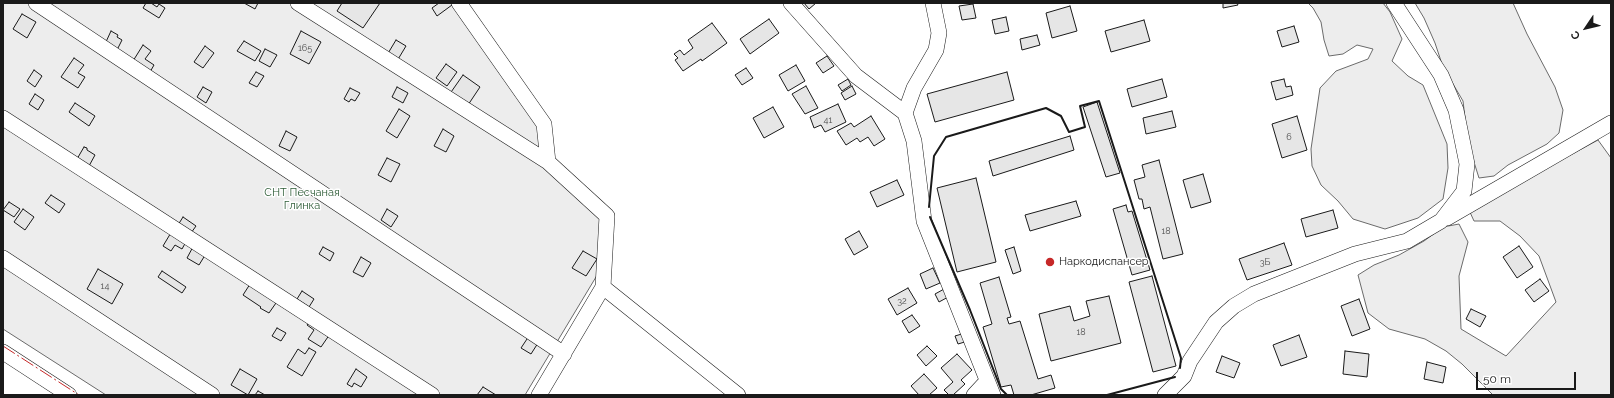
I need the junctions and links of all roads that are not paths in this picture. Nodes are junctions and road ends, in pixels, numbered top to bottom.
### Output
1 (36, 3) edge
2 (298, 3) edge
3 (459, 3) edge
4 (791, 3) edge
5 (933, 3) edge
6 (1394, 3) edge
7 (905, 113) junction
8 (3, 118) edge
9 (1611, 124) edge
10 (548, 162) junction
11 (1441, 221) junction
12 (3, 258) edge
13 (603, 287) junction
14 (3, 352) edge
15 (564, 354) junction
16 (990, 388) edge
17 (69, 395) edge
18 (212, 395) edge
19 (432, 395) edge
20 (539, 395) edge
21 (738, 395) edge
22 (974, 395) edge
23 (1165, 395) edge

1 - 15 street
2 - 10 street
3 - 10 street
4 - 7 street
5 - 7 street
6 - 11 street
7 - 16 street
8 - 19 street
9 - 11 street
10 - 13 street
11 - 23 street
12 - 18 street
13 - 15 street
13 - 21 street
14 - 17 street
15 - 20 street
16 - 22 street

